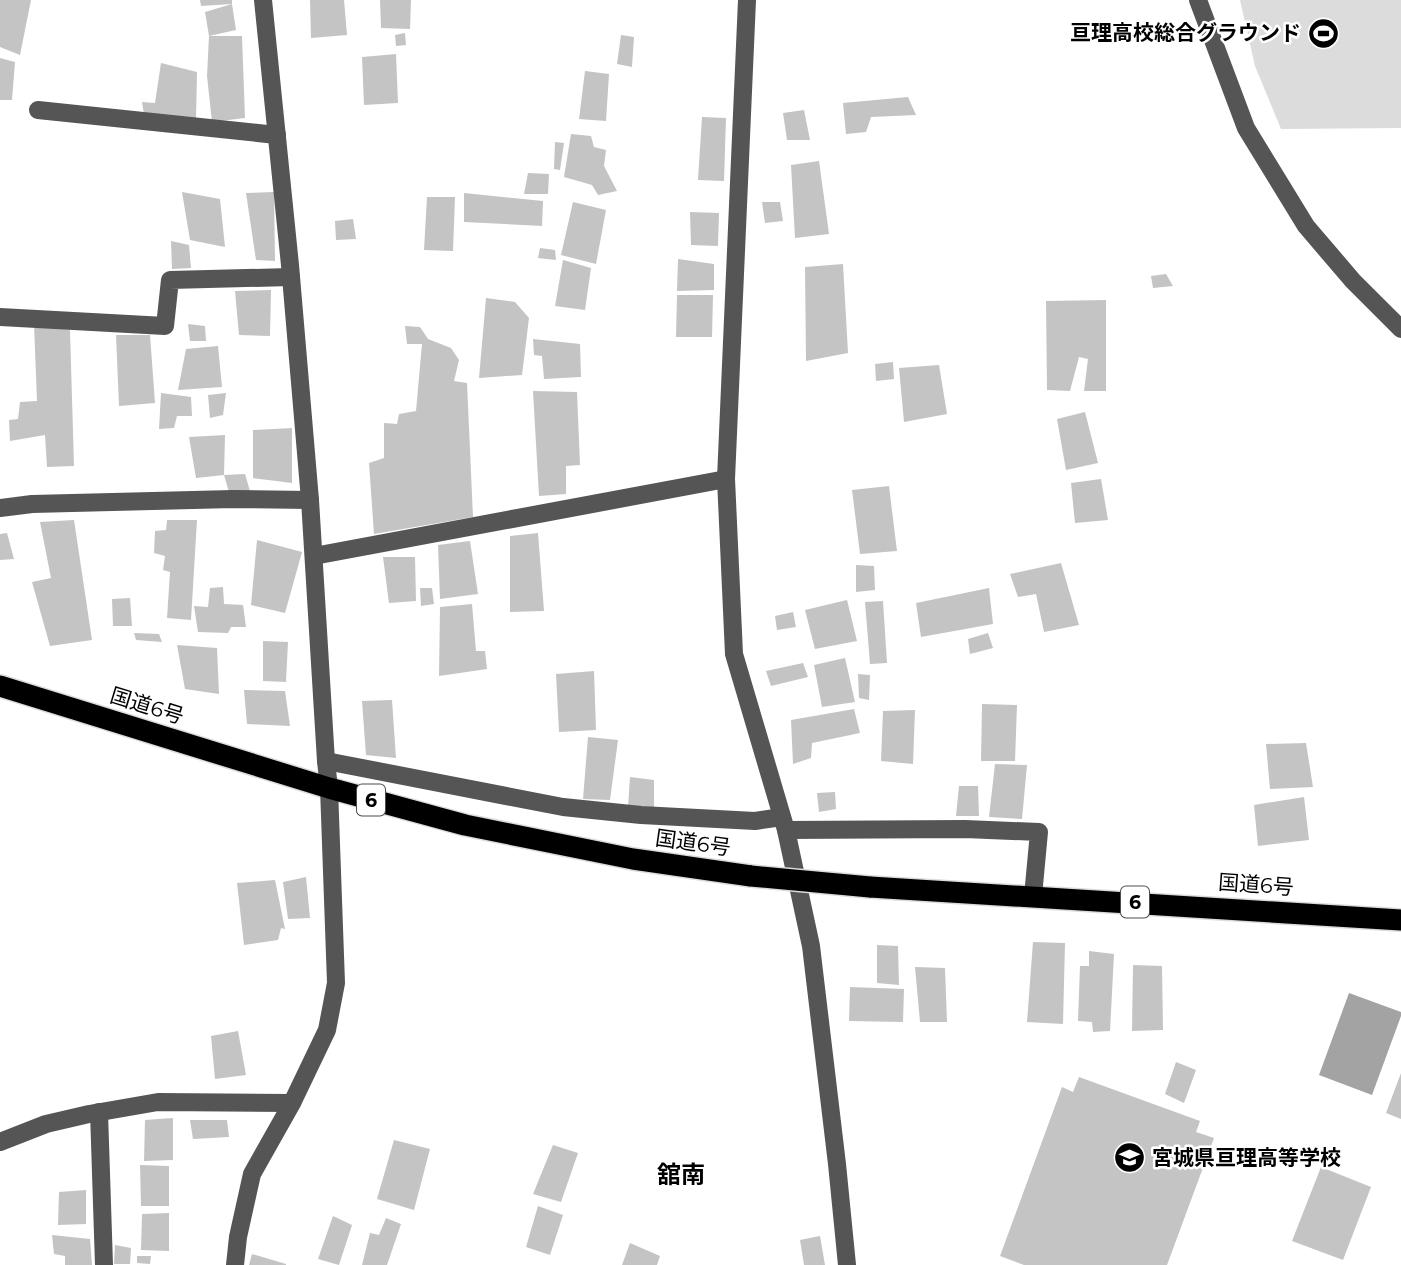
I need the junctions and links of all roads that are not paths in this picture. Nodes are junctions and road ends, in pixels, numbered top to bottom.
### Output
1 (263, 0) edge
2 (747, 0) edge
3 (1198, 0) edge
4 (38, 110) dead end
5 (277, 135) junction
6 (291, 277) junction
7 (0, 317) edge
8 (1401, 329) edge
9 (726, 479) junction
10 (310, 500) junction
11 (0, 508) edge
12 (314, 556) junction
13 (0, 686) edge
14 (326, 761) junction
15 (329, 788) junction
16 (784, 823) junction
17 (1033, 896) junction
18 (1401, 920) edge
19 (292, 1103) junction
20 (99, 1112) junction
21 (0, 1142) edge
22 (104, 1265) edge
23 (235, 1265) edge
24 (847, 1265) edge

1 - 5 street
2 - 9 street
3 - 8 street
4 - 5 street
5 - 6 street
6 - 7 street
6 - 10 street
9 - 12 street
9 - 16 street
10 - 11 street
10 - 12 street
12 - 14 street
13 - 15 highway, 国道6号 / 6
14 - 15 street
14 - 16 street
15 - 17 highway, 国道6号 / 6, bridge
15 - 19 street
16 - 17 street
16 - 24 street
17 - 18 highway, 国道6号 / 6
19 - 20 street
19 - 23 street
20 - 21 street
20 - 22 street

